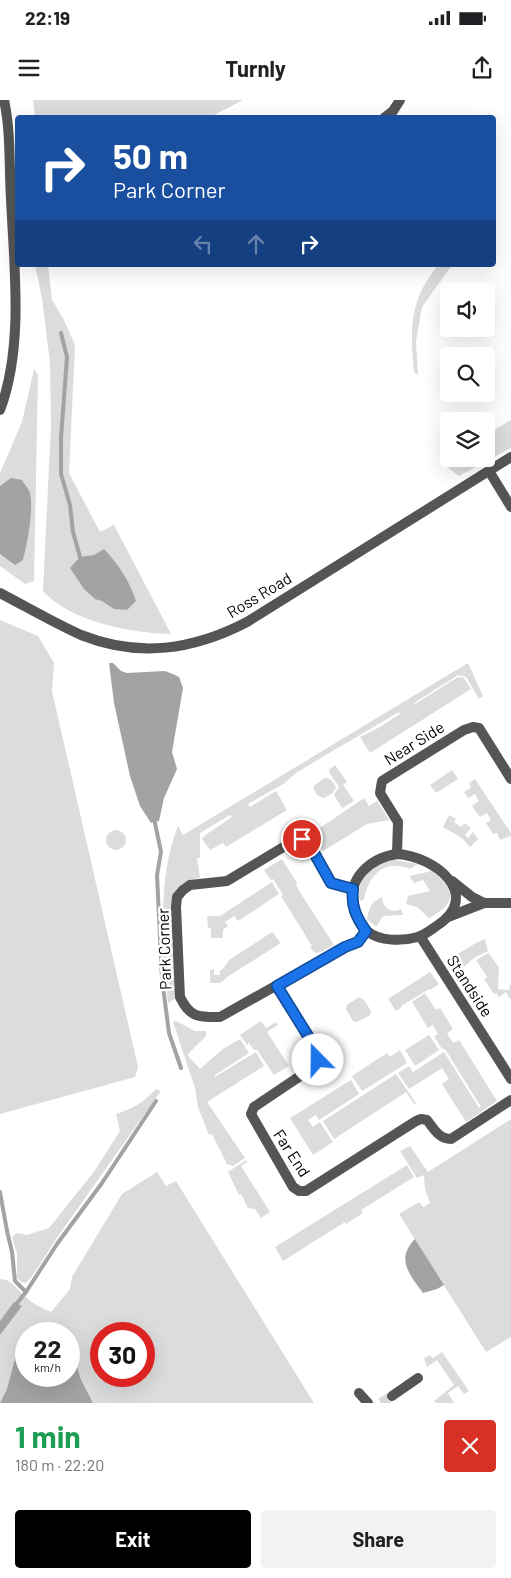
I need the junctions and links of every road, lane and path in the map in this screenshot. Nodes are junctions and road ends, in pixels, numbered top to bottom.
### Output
1 (4, 100) edge
2 (400, 100) edge
3 (388, 115) edge
4 (0, 410) edge
5 (511, 457) edge
6 (489, 472) junction
7 (511, 507) edge
8 (0, 593) edge
9 (511, 779) edge
10 (397, 854) junction
11 (452, 881) junction
12 (353, 889) junction
13 (482, 903) junction
14 (511, 903) edge
15 (448, 917) junction
16 (366, 931) junction
17 (420, 936) junction
18 (277, 986) junction
19 (511, 1079) edge
20 (511, 1100) edge
21 (418, 1378) dead end
22 (360, 1393) dead end
23 (392, 1396) tunnel mouth
24 (368, 1403) edge

1 - 4 street
2 - 3 street
5 - 6 street, Ross Road
6 - 7 street
6 - 8 street, Ross Road
9 - 10 street, Near Side
10 - 11 street
10 - 12 street
11 - 13 street
11 - 15 street
12 - 16 street
12 - 18 street, Park Corner
13 - 14 street
13 - 15 street
15 - 17 street
16 - 17 street
16 - 18 street, Park Corner
17 - 19 street, Standside
18 - 20 street, Far End
21 - 23 street
22 - 24 street

